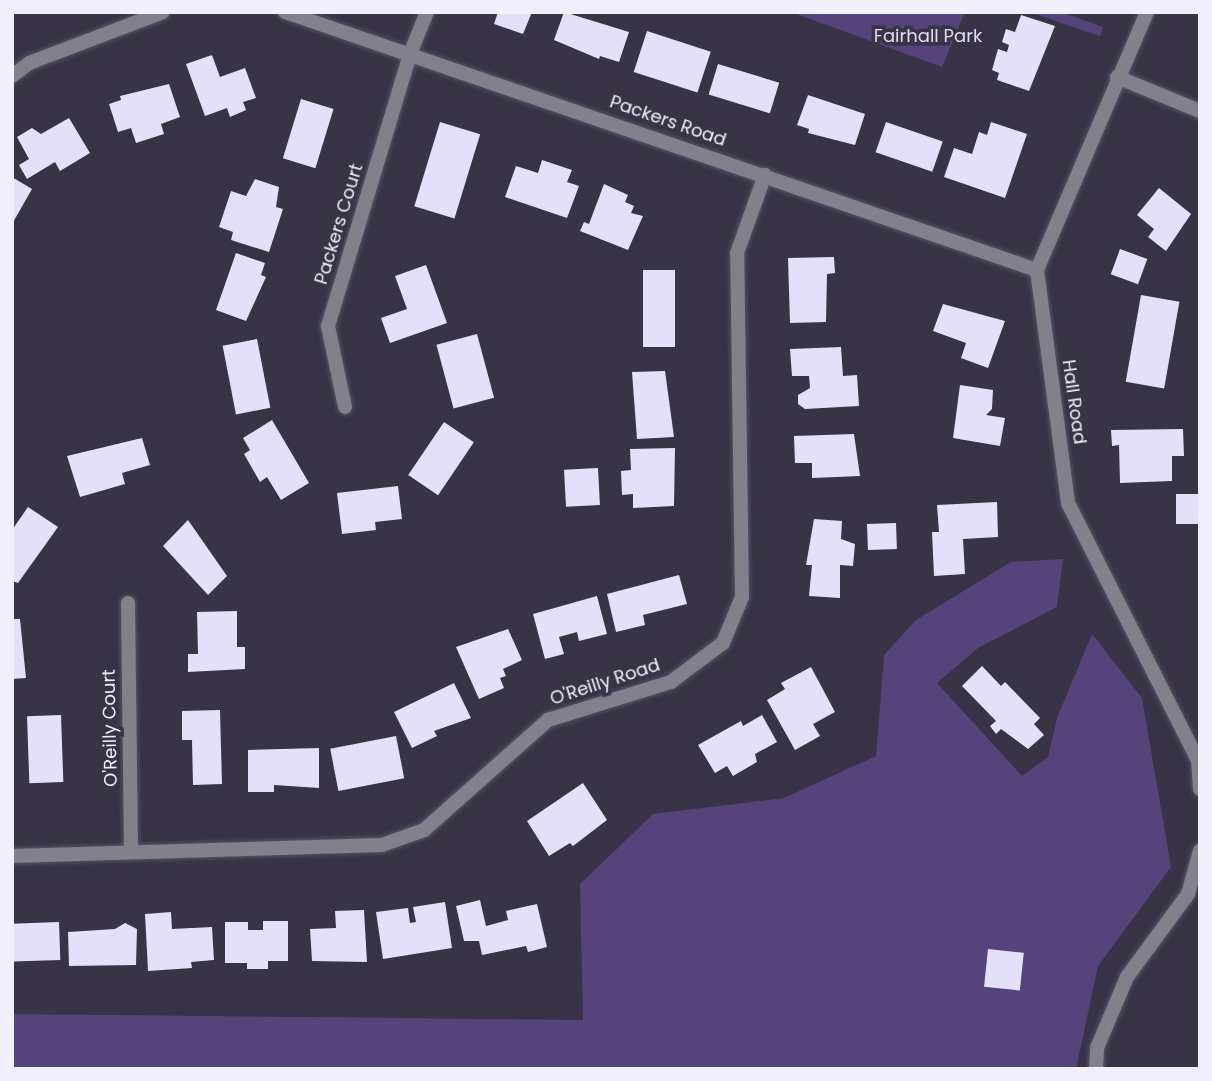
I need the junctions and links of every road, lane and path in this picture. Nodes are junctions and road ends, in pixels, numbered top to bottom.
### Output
1 (163, 12) edge
2 (285, 12) edge
3 (428, 12) edge
4 (1147, 12) edge
5 (410, 54) junction
6 (12, 76) edge
7 (1117, 78) junction
8 (1200, 111) edge
9 (765, 175) junction
10 (1037, 270) junction
11 (345, 407) dead end
12 (128, 603) dead end
13 (1200, 789) edge
14 (1200, 851) edge
15 (131, 852) junction
16 (12, 856) edge
17 (1096, 1069) edge

1 - 6 street
2 - 5 street, Packers Road
3 - 5 street, Packers Court
4 - 7 street
5 - 9 street, Packers Road
5 - 11 street, Packers Court
7 - 8 street
7 - 10 street
9 - 10 street, Packers Road
9 - 15 street, O'Reilly Road
10 - 13 street, Hall Road
12 - 15 street, O'Reilly Court
14 - 17 street
15 - 16 street, O'Reilly Road

